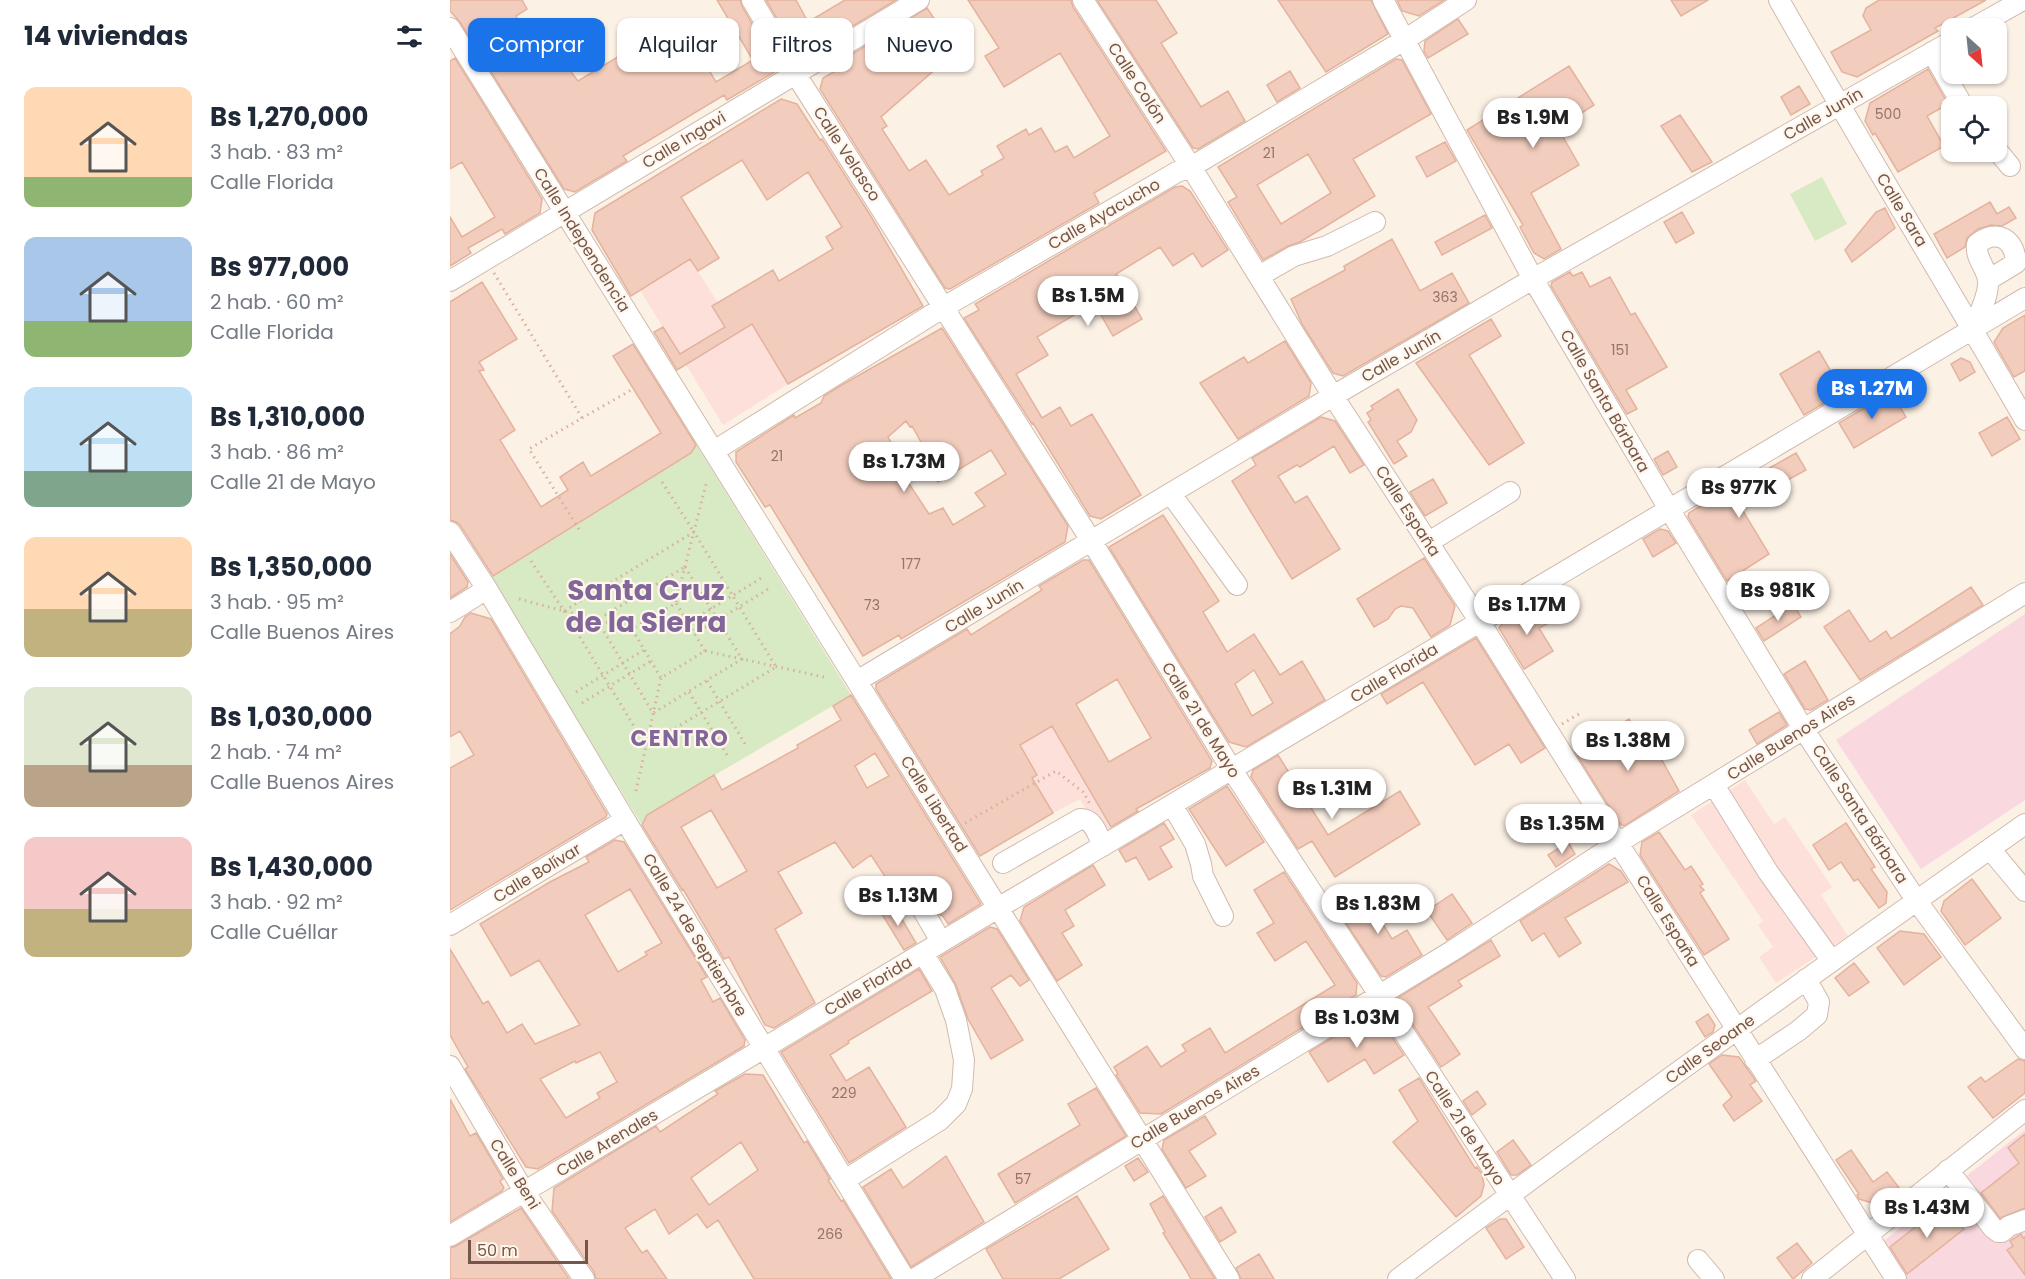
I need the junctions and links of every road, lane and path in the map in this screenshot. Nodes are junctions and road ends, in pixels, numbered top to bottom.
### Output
1 (752, 0) edge
2 (918, 0) edge
3 (1083, 0) edge
4 (1383, 0) edge
5 (1466, 0) edge
6 (1779, 0) edge
7 (2023, 0) edge
8 (1991, 18) edge
9 (450, 28) edge
10 (1406, 39) junction
11 (1941, 47) edge
12 (1932, 52) junction
13 (795, 73) junction
14 (1957, 96) edge
15 (1839, 105) junction
16 (2007, 162) edge
17 (2010, 166) dead end
18 (1191, 167) junction
19 (565, 212) junction
20 (1375, 222) dead end
21 (486, 260) junction
22 (1259, 276) junction
23 (1533, 279) junction
24 (1988, 280) dead end
25 (450, 281) edge
26 (2025, 298) edge
27 (944, 306) junction
28 (1973, 329) junction
29 (633, 389) dead end
30 (1333, 396) junction
31 (582, 418) junction
32 (2025, 420) edge
33 (714, 451) junction
34 (662, 483) dead end
35 (706, 484) dead end
36 (1510, 492) dead end
37 (1171, 494) junction
38 (1669, 509) junction
39 (580, 531) dead end
40 (450, 532) edge
41 (694, 532) junction
42 (1092, 542) junction
43 (1429, 542) junction
44 (531, 561) dead end
45 (685, 567) junction
46 (763, 577) dead end
47 (1237, 585) dead end
48 (770, 588) dead end
49 (487, 589) junction
50 (2025, 593) edge
51 (733, 595) junction
52 (519, 599) dead end
53 (676, 603) junction
54 (740, 607) junction
55 (711, 608) junction
56 (564, 611) junction
57 (450, 612) edge
58 (597, 620) junction
59 (718, 620) junction
60 (1480, 622) junction
61 (688, 623) junction
62 (632, 629) junction
63 (695, 634) junction
64 (644, 650) junction
65 (705, 651) junction
66 (742, 659) junction
67 (651, 661) junction
68 (623, 663) junction
69 (776, 667) junction
70 (630, 674) junction
71 (603, 675) junction
72 (824, 677) dead end
73 (661, 678) junction
74 (707, 681) junction
75 (857, 681) junction
76 (610, 686) junction
77 (576, 692) dead end
78 (689, 692) junction
79 (719, 701) junction
80 (582, 703) dead end
81 (701, 712) junction
82 (653, 713) junction
83 (1804, 730) junction
84 (646, 746) junction
85 (747, 747) dead end
86 (729, 758) dead end
87 (1232, 770) junction
88 (1056, 771) dead end
89 (1714, 785) junction
90 (636, 791) dead end
91 (1172, 805) junction
92 (625, 820) junction
93 (2025, 824) edge
94 (961, 826) dead end
95 (1618, 843) junction
96 (1103, 846) junction
97 (1990, 849) junction
98 (1003, 863) dead end
99 (2025, 891) edge
100 (914, 895) dead end
101 (1916, 900) junction
102 (998, 908) junction
103 (1223, 916) dead end
104 (450, 925) edge
105 (932, 948) junction
106 (1832, 960) junction
107 (1806, 979) junction
108 (1379, 995) junction
109 (1737, 1030) junction
110 (764, 1048) junction
111 (2025, 1049) edge
112 (1755, 1060) junction
113 (450, 1066) edge
114 (2025, 1110) edge
115 (1142, 1139) junction
116 (1948, 1170) junction
117 (845, 1180) junction
118 (525, 1193) junction
119 (1509, 1195) junction
120 (2025, 1220) edge
121 (1867, 1234) junction
122 (450, 1236) edge
123 (1698, 1260) dead end
124 (584, 1279) edge
125 (905, 1279) edge
126 (914, 1279) edge
127 (1229, 1279) edge
128 (1398, 1279) edge
129 (1565, 1279) edge
130 (1714, 1279) edge
131 (1812, 1279) edge
132 (1896, 1279) edge

1 - 13 street, Calle Velasco
2 - 13 street, Calle Ingavi
3 - 18 street, Calle Colón
4 - 10 street, Calle Santa Bárbara
5 - 10 street, Calle Ayacucho
6 - 15 street, Calle Sara
7 - 8 street
9 - 19 street, Calle Independencia
10 - 18 street, Calle Ayacucho
10 - 23 street, Calle Santa Bárbara
11 - 12 street, Calle Junín
12 - 14 street
12 - 15 street, Calle Junín
13 - 19 street, Calle Ingavi
13 - 27 street, Calle Velasco
15 - 23 street, Calle Junín
15 - 28 street, Calle Sara
16 - 17 street
18 - 22 street, Calle España
18 - 27 street, Calle Ayacucho
19 - 21 street, Calle Ingavi
19 - 33 street, Calle Independencia
20 - 22 street
21 - 25 street, Calle Ingavi
21 - 31 path
22 - 30 street, Calle España
23 - 30 street, Calle Junín
23 - 38 street, Calle Santa Bárbara
24 - 28 street
26 - 28 street, Calle Florida
27 - 33 street, Calle Ayacucho
27 - 42 street, Calle 21 de Mayo
28 - 32 street, Calle Sara
28 - 38 street, Calle Florida
29 - 31 path
30 - 37 street, Calle Junín
30 - 43 street, Calle España
31 - 39 path
33 - 75 street, Calle Libertad
34 - 41 path
35 - 41 path
36 - 43 street
37 - 42 street, Calle Junín
37 - 47 street
38 - 60 street, Calle Florida
38 - 83 street, Calle Santa Bárbara
40 - 49 street, Calle 24 de Septiembre
41 - 45 path
41 - 51 path
41 - 56 path
42 - 75 street, Calle Junín
42 - 87 street, Calle 21 de Mayo
43 - 60 street, Calle España
44 - 56 path
45 - 53 path
45 - 55 path
45 - 58 path
46 - 51 path
48 - 54 path
49 - 57 street
49 - 92 street, Calle 24 de Septiembre
50 - 83 street, Calle Buenos Aires
51 - 54 path
51 - 55 path
52 - 56 path
53 - 61 path
53 - 62 path
54 - 59 path
54 - 69 path
55 - 59 path
55 - 61 path
56 - 58 path
56 - 71 path
58 - 62 path
58 - 68 path
59 - 63 path
59 - 66 path
60 - 87 street, Calle Florida
60 - 95 street, Calle España
61 - 63 path
62 - 64 path
63 - 65 path
64 - 67 path
64 - 68 path
65 - 66 path
65 - 73 path
66 - 69 path
66 - 74 path
67 - 70 path
67 - 73 path
68 - 70 path
68 - 71 path
69 - 72 path
69 - 79 path
70 - 76 path
70 - 82 path
71 - 76 path
71 - 77 path
73 - 82 path
74 - 78 path
74 - 79 path
75 - 102 street, Calle Libertad
76 - 80 path
76 - 84 path
78 - 81 path
78 - 82 path
79 - 81 path
79 - 85 path
81 - 84 path
81 - 86 path
82 - 84 path
83 - 89 street, Calle Buenos Aires
83 - 101 street, Calle Santa Bárbara
84 - 90 path
87 - 91 street, Calle Florida
87 - 108 street, Calle 21 de Mayo
88 - 94 path
89 - 95 street, Calle Buenos Aires
89 - 106 street
91 - 96 street, Calle Florida
91 - 103 street
92 - 104 street, Calle Bolívar
92 - 110 street, Calle 24 de Septiembre
93 - 97 street, Calle Seoane
95 - 108 street, Calle Buenos Aires
95 - 109 street, Calle España
96 - 98 street
96 - 102 street, Calle Florida
97 - 99 street
97 - 101 street, Calle Seoane
100 - 105 street
101 - 106 street, Calle Seoane
101 - 111 street, Calle Santa Bárbara
102 - 105 street, Calle Florida
102 - 115 street, Calle Libertad
105 - 110 street, Calle Florida
105 - 117 street
106 - 107 street, Calle Seoane
107 - 109 street, Calle Seoane
107 - 112 street
108 - 115 street, Calle Buenos Aires
108 - 119 street, Calle 21 de Mayo
109 - 112 street, Calle España
109 - 119 street, Calle Seoane
110 - 117 street, Calle 24 de Septiembre
110 - 118 street, Calle Arenales
112 - 121 street, Calle España
113 - 118 street, Calle Beni
114 - 116 street
115 - 126 street, Calle Buenos Aires
115 - 127 street, Calle Libertad
116 - 120 street
116 - 121 street
117 - 125 street, Calle 24 de Septiembre
118 - 122 street, Calle Arenales
118 - 124 street, Calle Beni
119 - 128 street, Calle Seoane
119 - 129 street, Calle 21 de Mayo
121 - 131 street
121 - 132 street, Calle España
123 - 130 street

